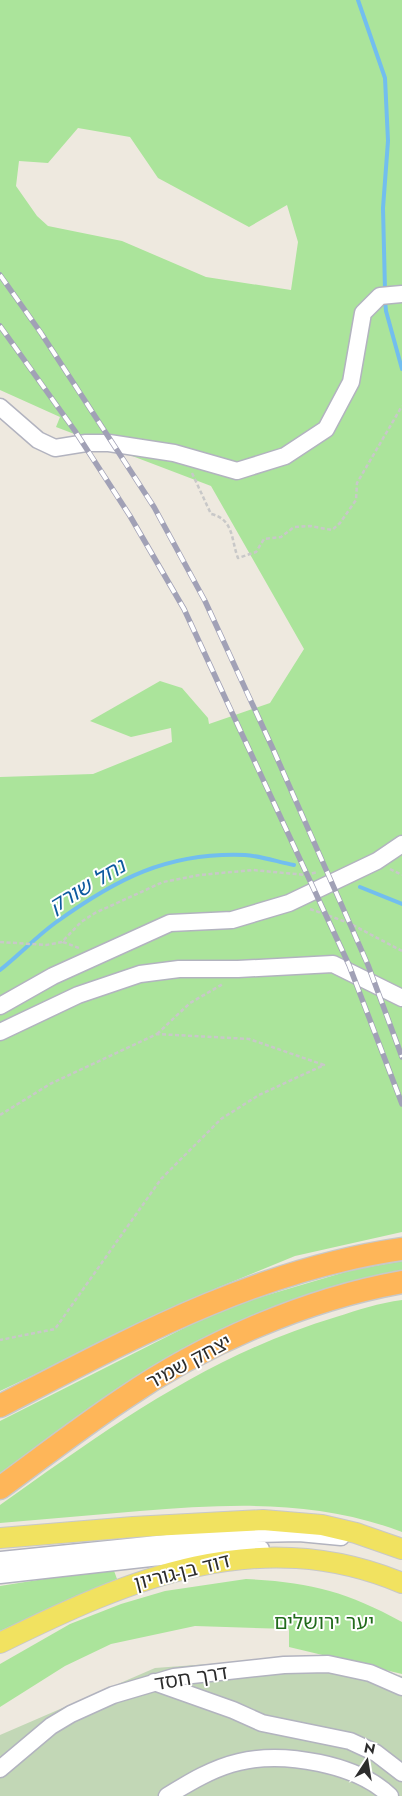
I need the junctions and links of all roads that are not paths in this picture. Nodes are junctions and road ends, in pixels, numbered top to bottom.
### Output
1 (402, 294) edge
2 (0, 407) edge
3 (402, 844) edge
4 (402, 998) edge
5 (0, 1006) edge
6 (0, 1032) edge
7 (402, 1249) edge
8 (402, 1282) edge
9 (0, 1406) edge
10 (0, 1488) edge
11 (0, 1538) edge
12 (402, 1550) edge
13 (0, 1560) edge
14 (63, 1562) junction
15 (377, 1572) junction
16 (0, 1575) edge
17 (402, 1583) edge
18 (0, 1644) edge
19 (154, 1682) junction
20 (402, 1686) edge
21 (0, 1769) edge
22 (402, 1773) edge
23 (167, 1796) edge
24 (390, 1796) edge

1 - 2 street
3 - 5 street
4 - 6 street
7 - 9 highway
8 - 10 highway, יצחק שמיר
11 - 12 main road, דוד בן-גוריון
12 - 14 street
13 - 14 street
14 - 15 street
14 - 16 street
15 - 17 main road, דוד בן-גוריון
15 - 18 main road, דוד בן-גוריון
19 - 20 street, דרך חסד
19 - 21 street, דרך חסד
19 - 22 street
23 - 24 street

